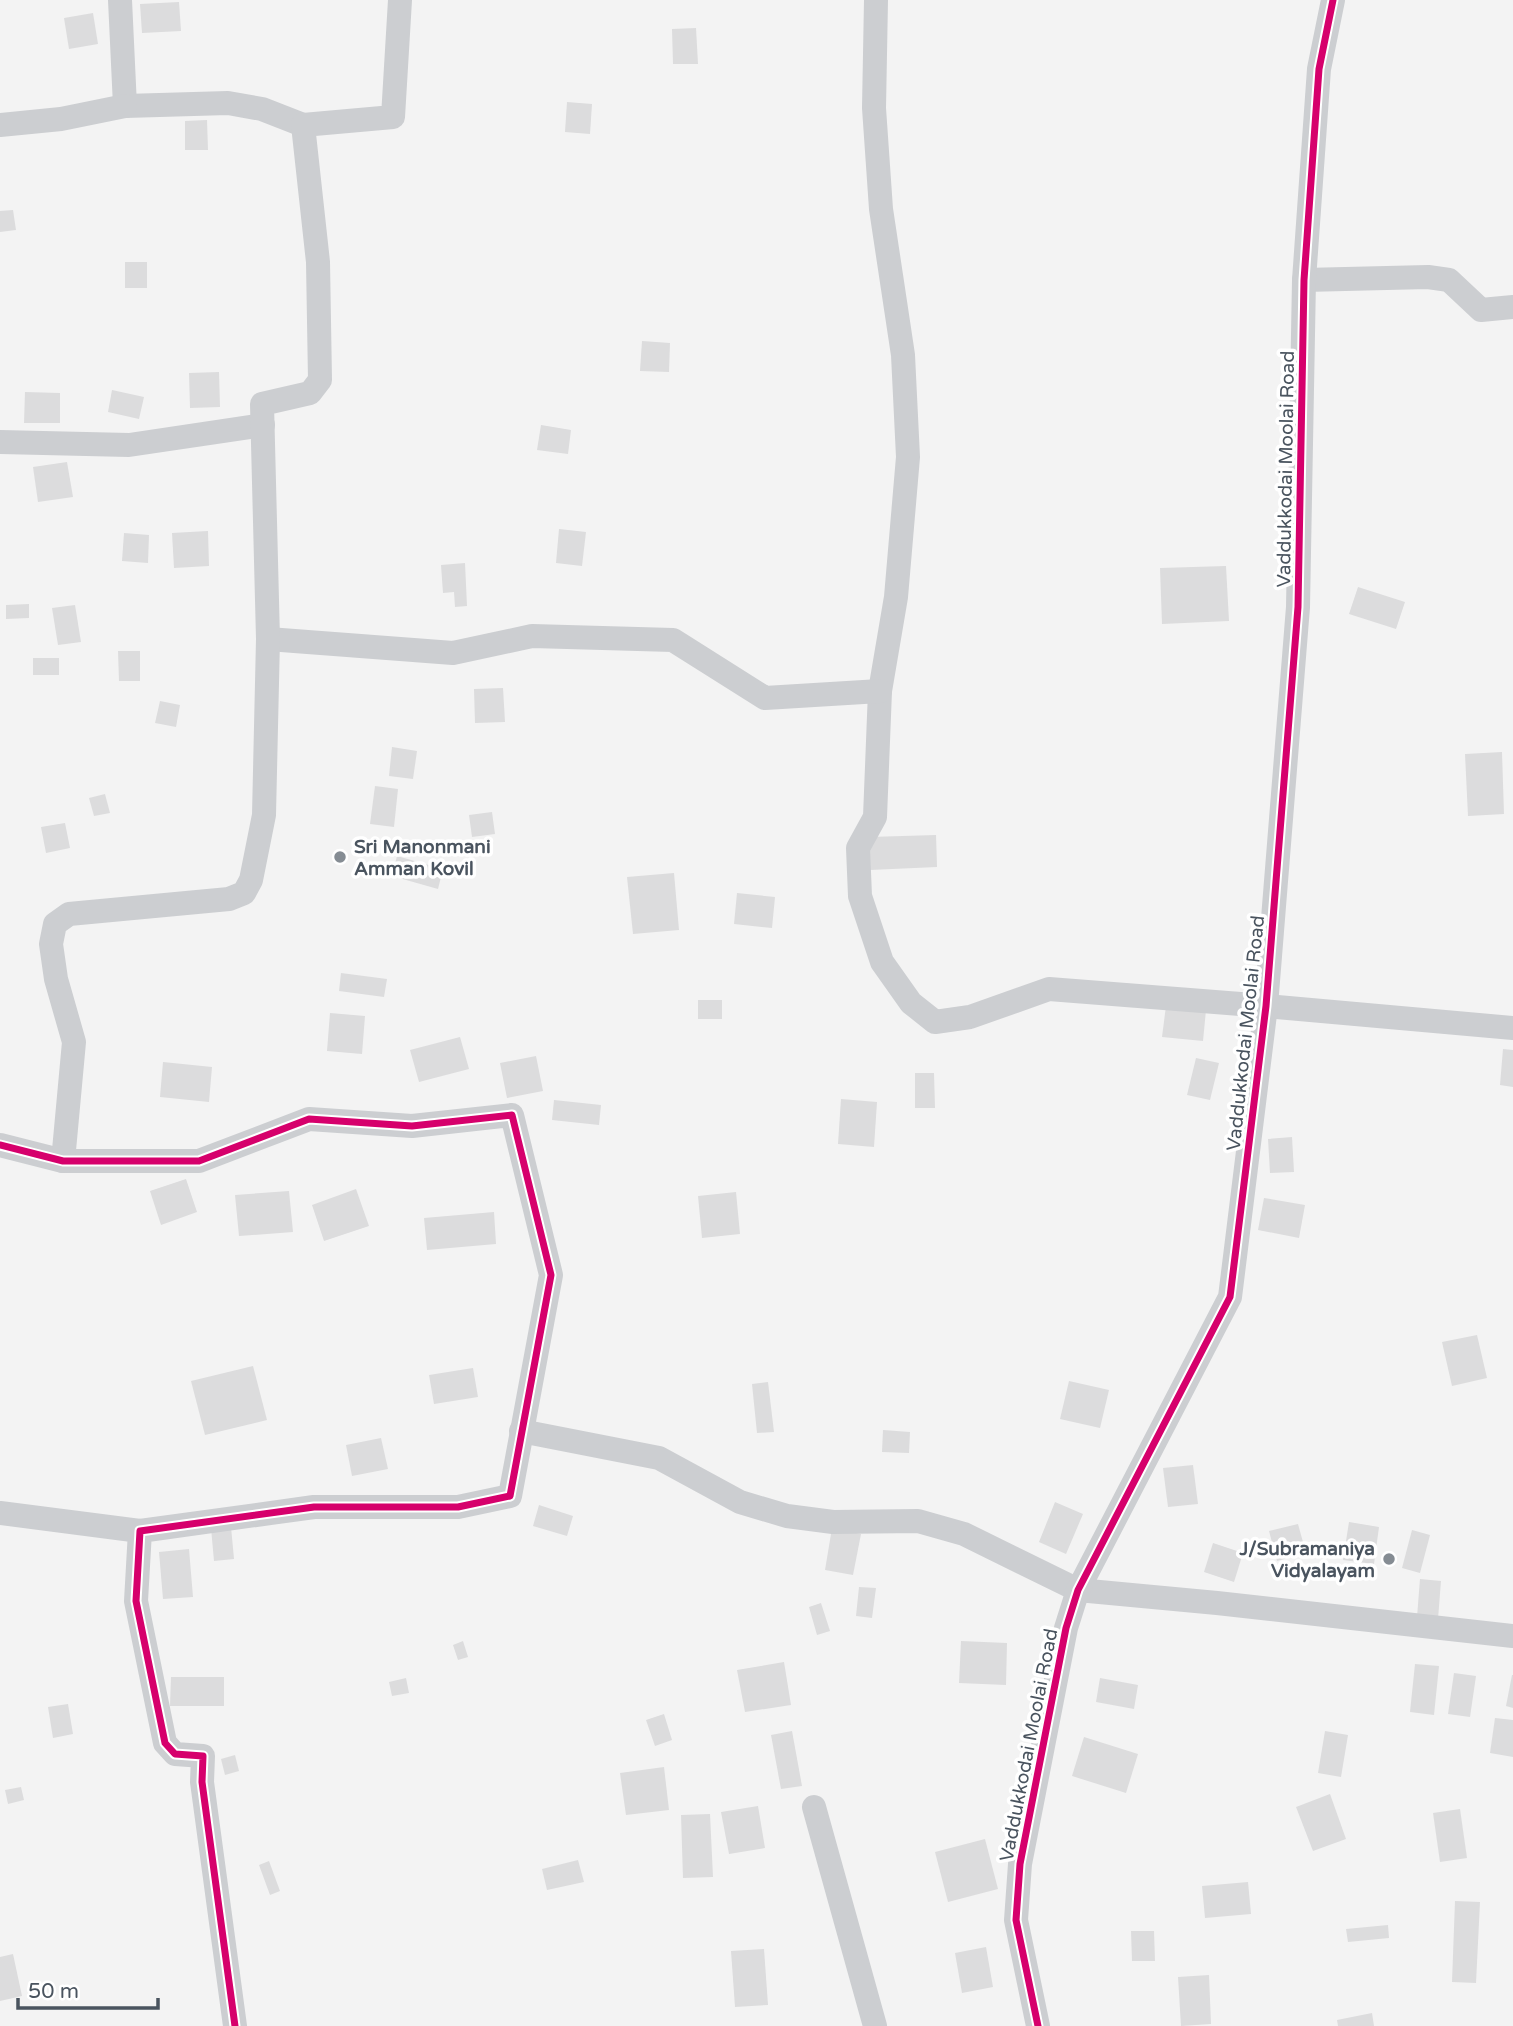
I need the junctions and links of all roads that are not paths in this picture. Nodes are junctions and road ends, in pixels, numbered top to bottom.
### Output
1 (120, 0) edge
2 (400, 0) edge
3 (876, 0) edge
4 (1333, 0) edge
5 (125, 106) junction
6 (0, 125) edge
7 (303, 125) junction
8 (1304, 280) junction
9 (1513, 307) edge
10 (263, 425) junction
11 (0, 442) edge
12 (268, 639) junction
13 (880, 691) junction
14 (1266, 1006) junction
15 (1513, 1028) edge
16 (0, 1146) edge
17 (63, 1161) junction
18 (522, 1431) junction
19 (0, 1513) edge
20 (140, 1531) junction
21 (1078, 1590) junction
22 (1513, 1636) edge
23 (814, 1807) dead end
24 (235, 2026) edge
25 (875, 2026) edge
26 (1038, 2026) edge

1 - 5 street
2 - 7 street
3 - 13 street
4 - 8 street, Vaddukkodai Moolai Road
5 - 6 street
5 - 7 street
7 - 10 street
8 - 9 street
8 - 14 street, Vaddukkodai Moolai Road
10 - 11 street
10 - 12 street
12 - 13 street
12 - 17 street
13 - 14 street
14 - 15 street
14 - 21 street, Vaddukkodai Moolai Road
16 - 17 street
17 - 18 street
18 - 20 street
18 - 21 street
19 - 20 street
20 - 24 street
21 - 22 street
21 - 26 street, Vaddukkodai Moolai Road
23 - 25 street

